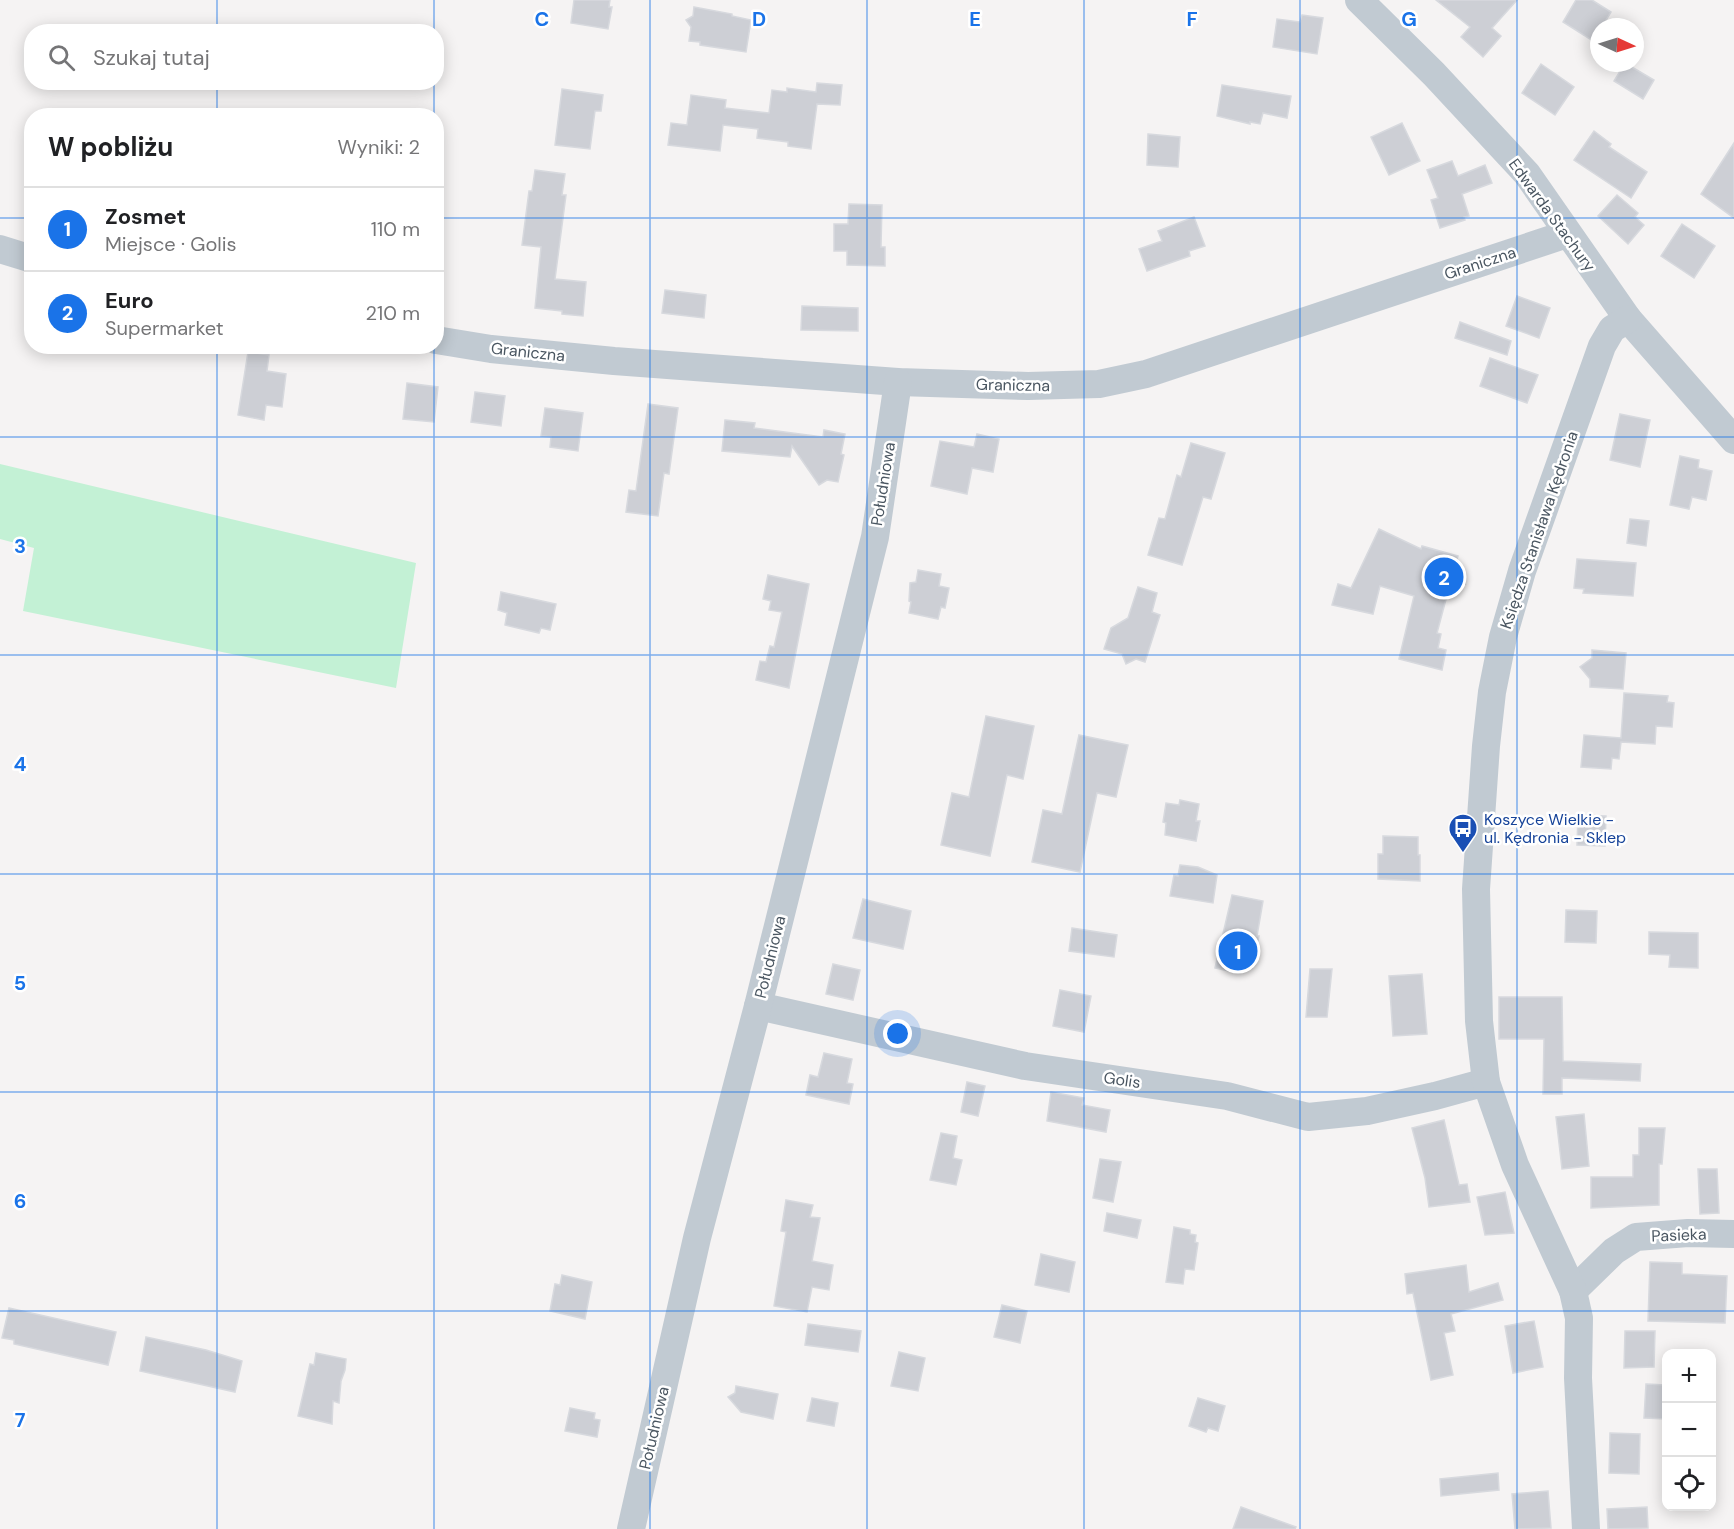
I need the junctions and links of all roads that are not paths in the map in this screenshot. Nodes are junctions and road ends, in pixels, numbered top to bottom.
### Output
1 (1359, 0) edge
2 (1567, 234) junction
3 (0, 249) edge
4 (24, 256) edge
5 (1628, 319) junction
6 (444, 341) edge
7 (898, 382) junction
8 (1734, 440) edge
9 (758, 1006) junction
10 (1486, 1082) junction
11 (1734, 1234) edge
12 (1573, 1291) junction
13 (631, 1529) edge
14 (1586, 1529) edge

1 - 2 street, Edwarda Stachury
2 - 5 street, Edwarda Stachury
2 - 7 street, Graniczna
3 - 4 street
5 - 8 street, Edwarda Stachury
5 - 10 street, Księdza Stanisława Kędronia
6 - 7 street, Graniczna
7 - 9 street, Południowa
9 - 10 street, Golis
9 - 13 street, Południowa
10 - 12 street, Księdza Stanisława Kędronia
11 - 12 street, Pasieka
12 - 14 street, Księdza Stanisława Kędronia

